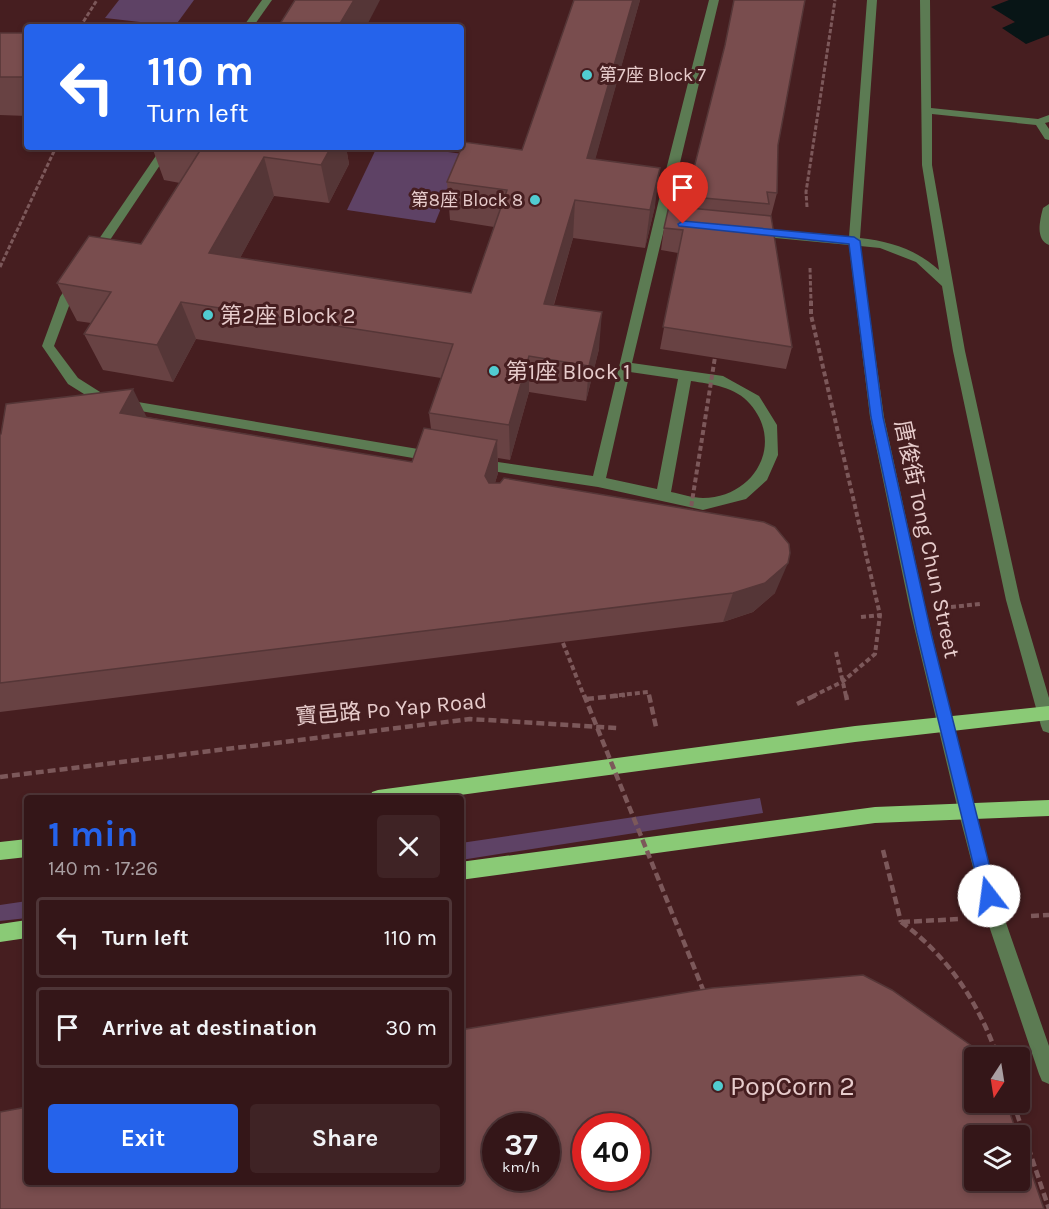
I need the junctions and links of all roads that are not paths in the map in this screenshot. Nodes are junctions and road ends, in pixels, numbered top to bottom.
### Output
1 (267, 0) edge
2 (714, 0) edge
3 (872, 0) edge
4 (925, 0) edge
5 (250, 24) edge
6 (925, 110) junction
7 (1044, 120) edge
8 (1049, 137) edge
9 (165, 150) edge
10 (1049, 208) edge
11 (744, 231) edge
12 (854, 241) junction
13 (1049, 241) edge
14 (948, 285) junction
15 (627, 367) junction
16 (686, 376) junction
17 (598, 482) junction
18 (663, 496) junction
19 (1048, 717) edge
20 (946, 725) junction
21 (400, 795) edge
22 (1049, 808) edge
23 (966, 810) junction
24 (24, 848) edge
25 (0, 851) edge
26 (464, 870) edge
27 (24, 929) edge
28 (0, 933) edge
29 (1049, 1074) edge

1 - 5 street
2 - 15 street
3 - 12 street, 唐俊街 Tong Chun Street
4 - 6 street
6 - 7 street
6 - 14 street
7 - 8 street
9 - 17 street
10 - 13 street
11 - 12 street
12 - 14 street
12 - 20 street, 唐俊街 Tong Chun Street
14 - 19 street
15 - 16 street
15 - 17 street
16 - 18 street
16 - 18 street
17 - 18 street
19 - 20 main road
20 - 21 main road
20 - 23 street, 唐俊街 Tong Chun Street
22 - 23 main road
23 - 26 main road
23 - 29 street, 唐俊街 Tong Chun Street
24 - 25 main road
27 - 28 main road

